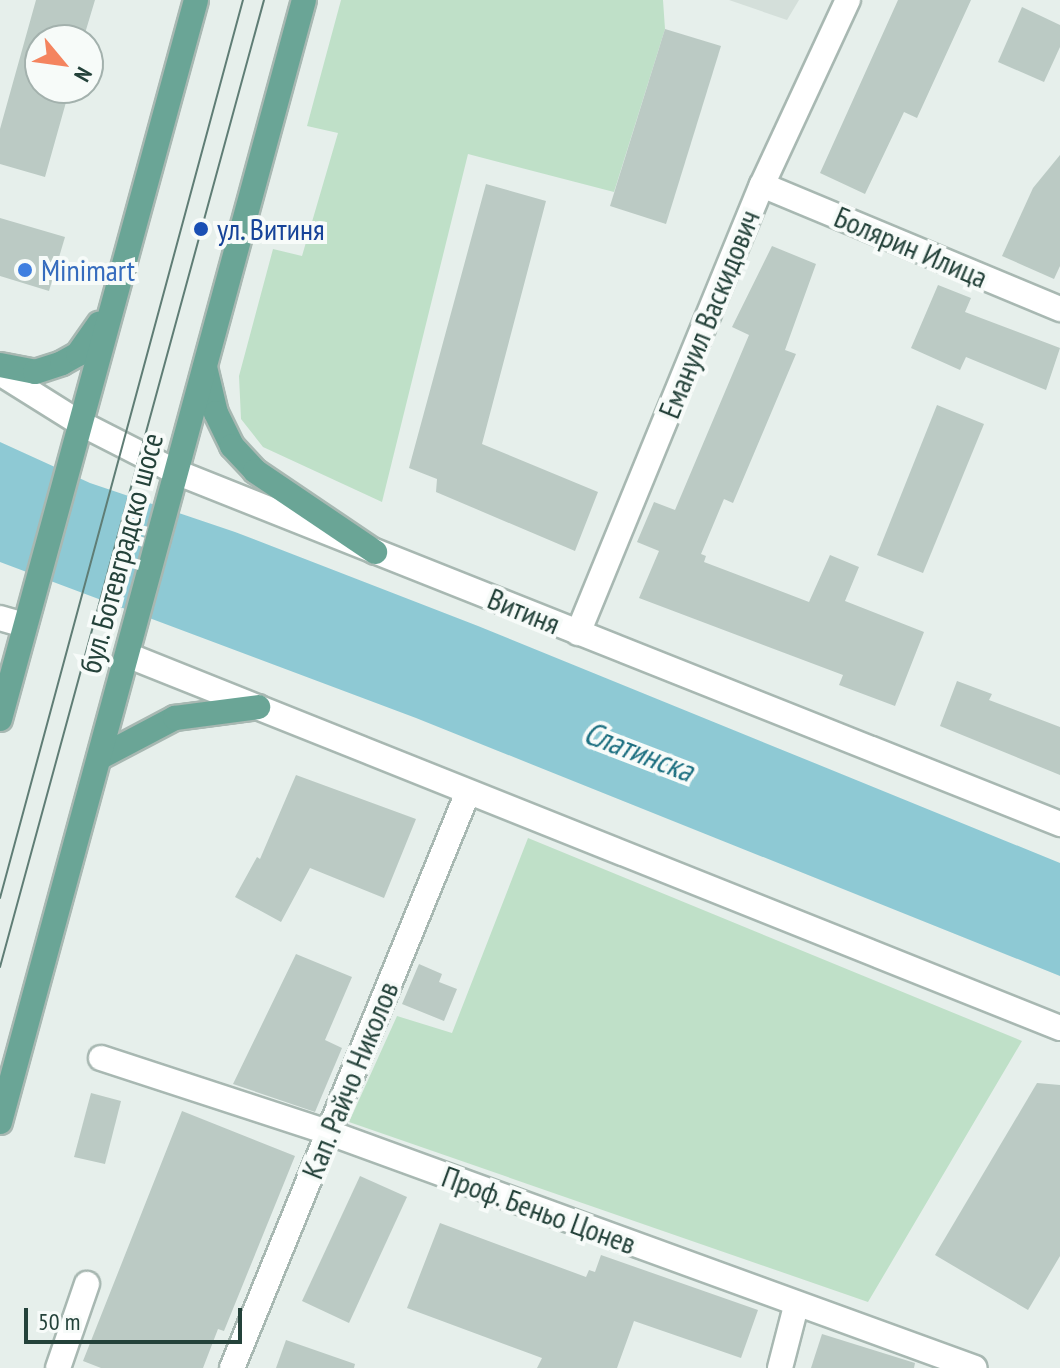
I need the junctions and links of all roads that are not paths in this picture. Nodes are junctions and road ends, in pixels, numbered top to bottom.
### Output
1 (196, 0) edge
2 (304, 0) edge
3 (848, 0) edge
4 (762, 185) junction
5 (112, 301) junction
6 (1060, 309) edge
7 (0, 365) edge
8 (205, 365) junction
9 (0, 373) edge
10 (78, 422) junction
11 (176, 472) junction
12 (375, 552) junction
13 (0, 618) edge
14 (25, 625) junction
15 (578, 633) junction
16 (127, 655) junction
17 (258, 707) junction
18 (0, 719) edge
19 (99, 758) junction
20 (468, 792) junction
21 (1060, 824) edge
22 (1060, 1028) edge
23 (101, 1058) dead end
24 (0, 1122) edge
25 (330, 1133) junction
26 (87, 1284) dead end
27 (796, 1306) junction
28 (58, 1368) edge
29 (232, 1368) edge
30 (780, 1368) edge
31 (975, 1368) edge

1 - 5 main road
2 - 8 main road, бул. Ботевградско шосе
3 - 4 street, Емануил Васкидович
4 - 6 street, Болярин Илица
4 - 15 street, Емануил Васкидович
5 - 7 main road
5 - 10 main road
8 - 11 main road, бул. Ботевградско шосе
8 - 12 main road
9 - 10 street, Витиня
10 - 11 street, Витиня
10 - 14 main road
11 - 12 street, Витиня
11 - 16 main road, бул. Ботевградско шосе
12 - 15 street, Витиня
13 - 14 street
14 - 18 main road
15 - 21 street, Витиня
16 - 17 street
16 - 19 main road, бул. Ботевградско шосе
17 - 19 main road
17 - 20 street
19 - 24 main road, бул. Ботевградско шосе
20 - 22 street
20 - 25 street, Кап. Райчо Николов
23 - 25 street, Проф. Беньо Цонев
25 - 27 street, Проф. Беньо Цонев
25 - 29 street, Кап. Райчо Николов
26 - 28 street
27 - 30 street
27 - 31 street, Проф. Беньо Цонев

